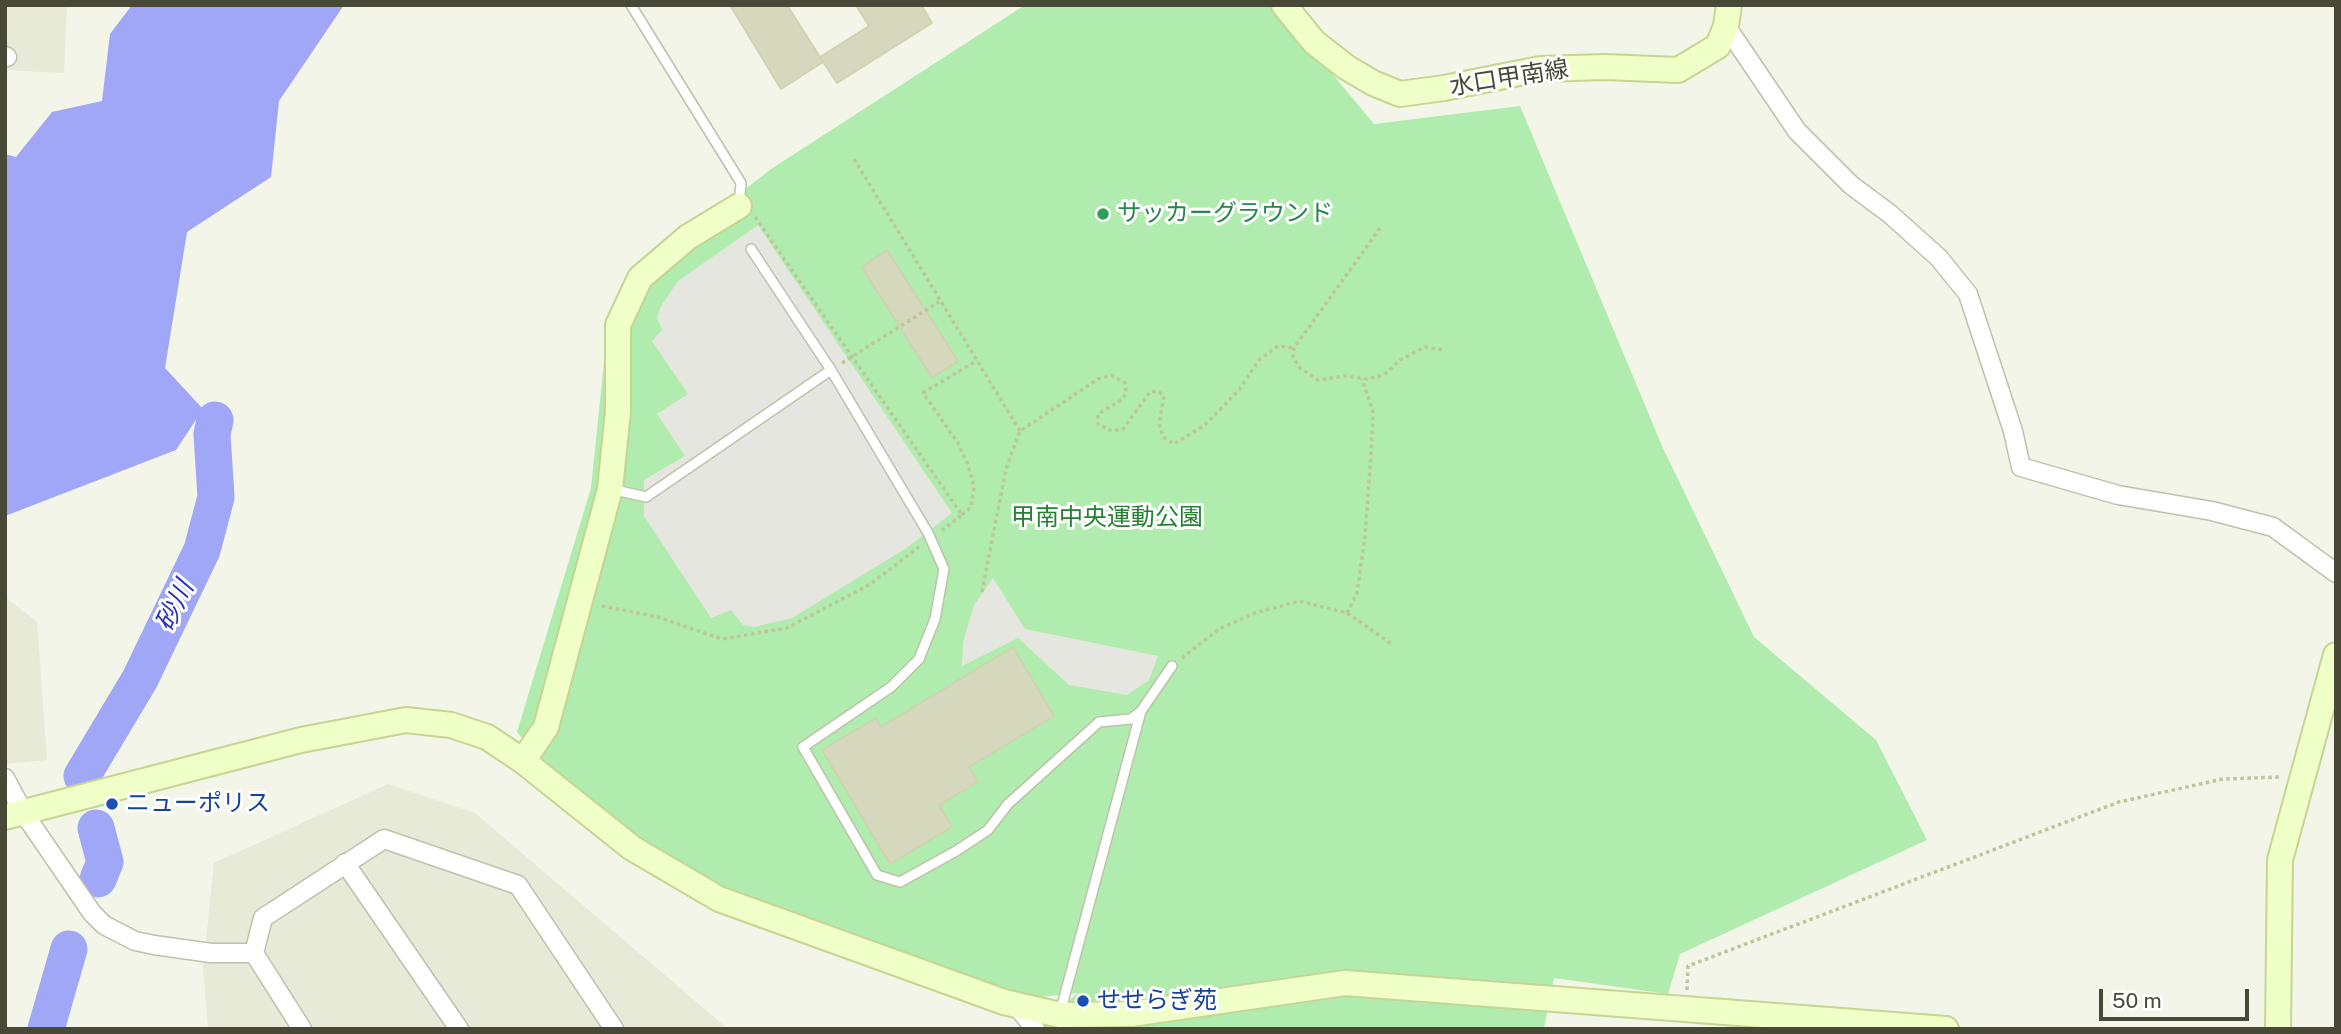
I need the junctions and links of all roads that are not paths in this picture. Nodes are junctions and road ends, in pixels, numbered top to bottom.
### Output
1 (631, 5) edge
2 (1284, 5) edge
3 (1728, 16) edge
4 (745, 209) joint
5 (751, 249) dead end
6 (831, 370) junction
7 (610, 489) junction
8 (2336, 573) edge
9 (2336, 655) edge
10 (1172, 666) road end
11 (1141, 711) junction
12 (523, 761) junction
13 (5, 778) edge
14 (14, 815) edge
15 (345, 863) junction
16 (254, 953) junction
17 (1015, 1004) junction
18 (1060, 1015) junction
19 (1805, 1024) edge
20 (1931, 1028) edge
21 (302, 1029) edge
22 (458, 1029) edge
23 (614, 1029) edge
24 (1035, 1029) edge
25 (2278, 1029) edge

1 - 4 lane
2 - 3 street, 水口甲南線
3 - 8 street
4 - 7 street
5 - 6 lane
6 - 7 lane
6 - 11 lane
7 - 12 street
9 - 25 street
10 - 11 lane
11 - 18 lane
12 - 14 street
12 - 17 street
13 - 14 street
14 - 16 street
15 - 16 street
15 - 22 street
15 - 23 street
16 - 21 street
17 - 18 street
17 - 24 street
18 - 19 street
19 - 20 street

